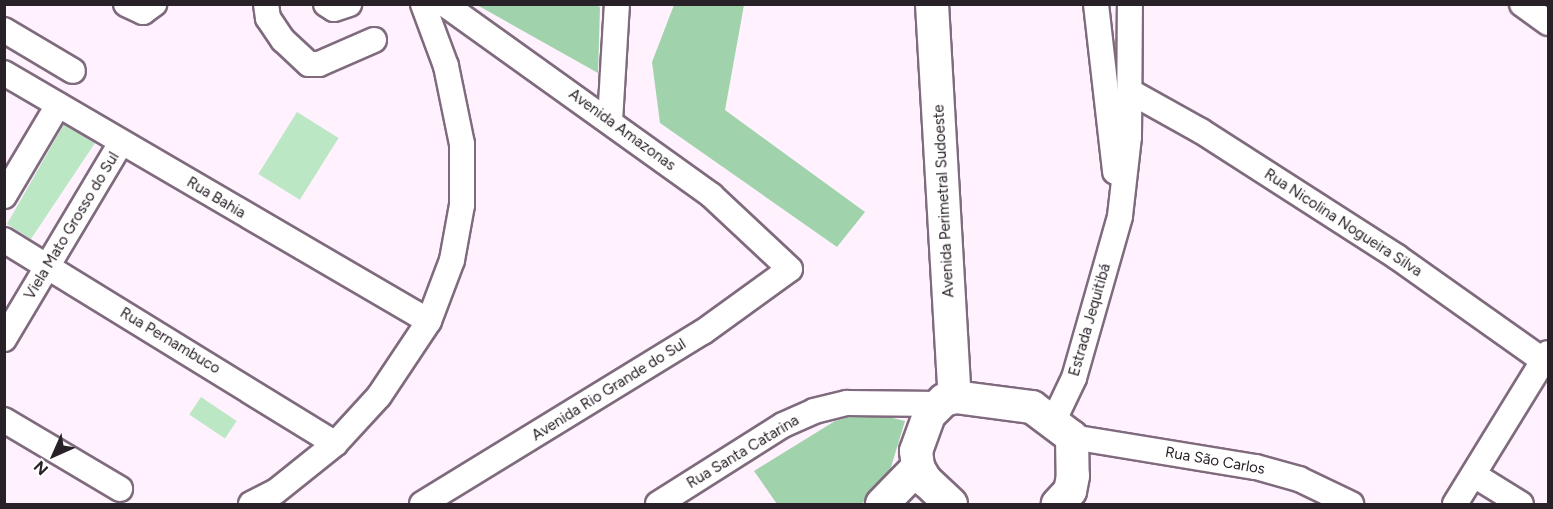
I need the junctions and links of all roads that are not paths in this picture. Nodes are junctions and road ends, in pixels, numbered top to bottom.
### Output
1 (126, 4) edge
2 (154, 4) edge
3 (266, 4) edge
4 (326, 4) edge
5 (349, 4) edge
6 (423, 4) edge
7 (444, 4) edge
8 (617, 4) edge
9 (932, 4) edge
10 (1096, 4) edge
11 (1130, 4) edge
12 (1522, 4) edge
13 (1548, 23) edge
14 (4, 30) edge
15 (374, 40) dead end
16 (73, 71) dead end
17 (5, 74) edge
18 (1131, 92) junction
19 (58, 105) junction
20 (610, 121) junction
21 (121, 143) junction
22 (4, 196) edge
23 (1120, 216) junction
24 (4, 240) edge
25 (49, 266) junction
26 (790, 269) joint
27 (429, 321) junction
28 (4, 339) edge
29 (1547, 360) edge
30 (947, 400) junction
31 (4, 420) edge
32 (1063, 430) junction
33 (335, 444) junction
34 (918, 467) junction
35 (1474, 475) junction
36 (120, 489) dead end
37 (251, 504) edge
38 (422, 504) edge
39 (658, 504) edge
40 (882, 504) edge
41 (948, 504) edge
42 (1059, 504) edge
43 (1351, 504) edge
44 (1455, 504) edge
45 (1521, 504) edge

1 - 2 street
3 - 15 street
4 - 5 street
6 - 27 street
7 - 20 street, Avenida Amazonas
8 - 20 street
9 - 30 main road, Avenida Perimetral Sudoeste
10 - 23 street, Estrada Jequitibá
11 - 18 street, Estrada Jequitibá
12 - 13 street
14 - 16 street
17 - 19 street, Rua Bahia
18 - 23 street, Estrada Jequitibá
18 - 29 street, Rua Nicolina Nogueira Silva
19 - 21 street, Rua Bahia
19 - 22 street
20 - 26 street, Avenida Amazonas
21 - 25 street, Viela Mato Grosso do Sul
21 - 27 street, Rua Bahia
23 - 32 street, Estrada Jequitibá
24 - 25 street, Rua Pernambuco
25 - 28 street, Viela Mato Grosso do Sul
25 - 33 street, Rua Pernambuco
26 - 38 street, Avenida Rio Grande do Sul
27 - 33 street
29 - 35 street
30 - 32 main road
30 - 34 main road
30 - 39 street, Rua Santa Catarina
31 - 36 street
32 - 42 main road
32 - 43 street, Rua São Carlos
33 - 37 street
34 - 40 main road
34 - 41 main road
35 - 44 street
35 - 45 street

